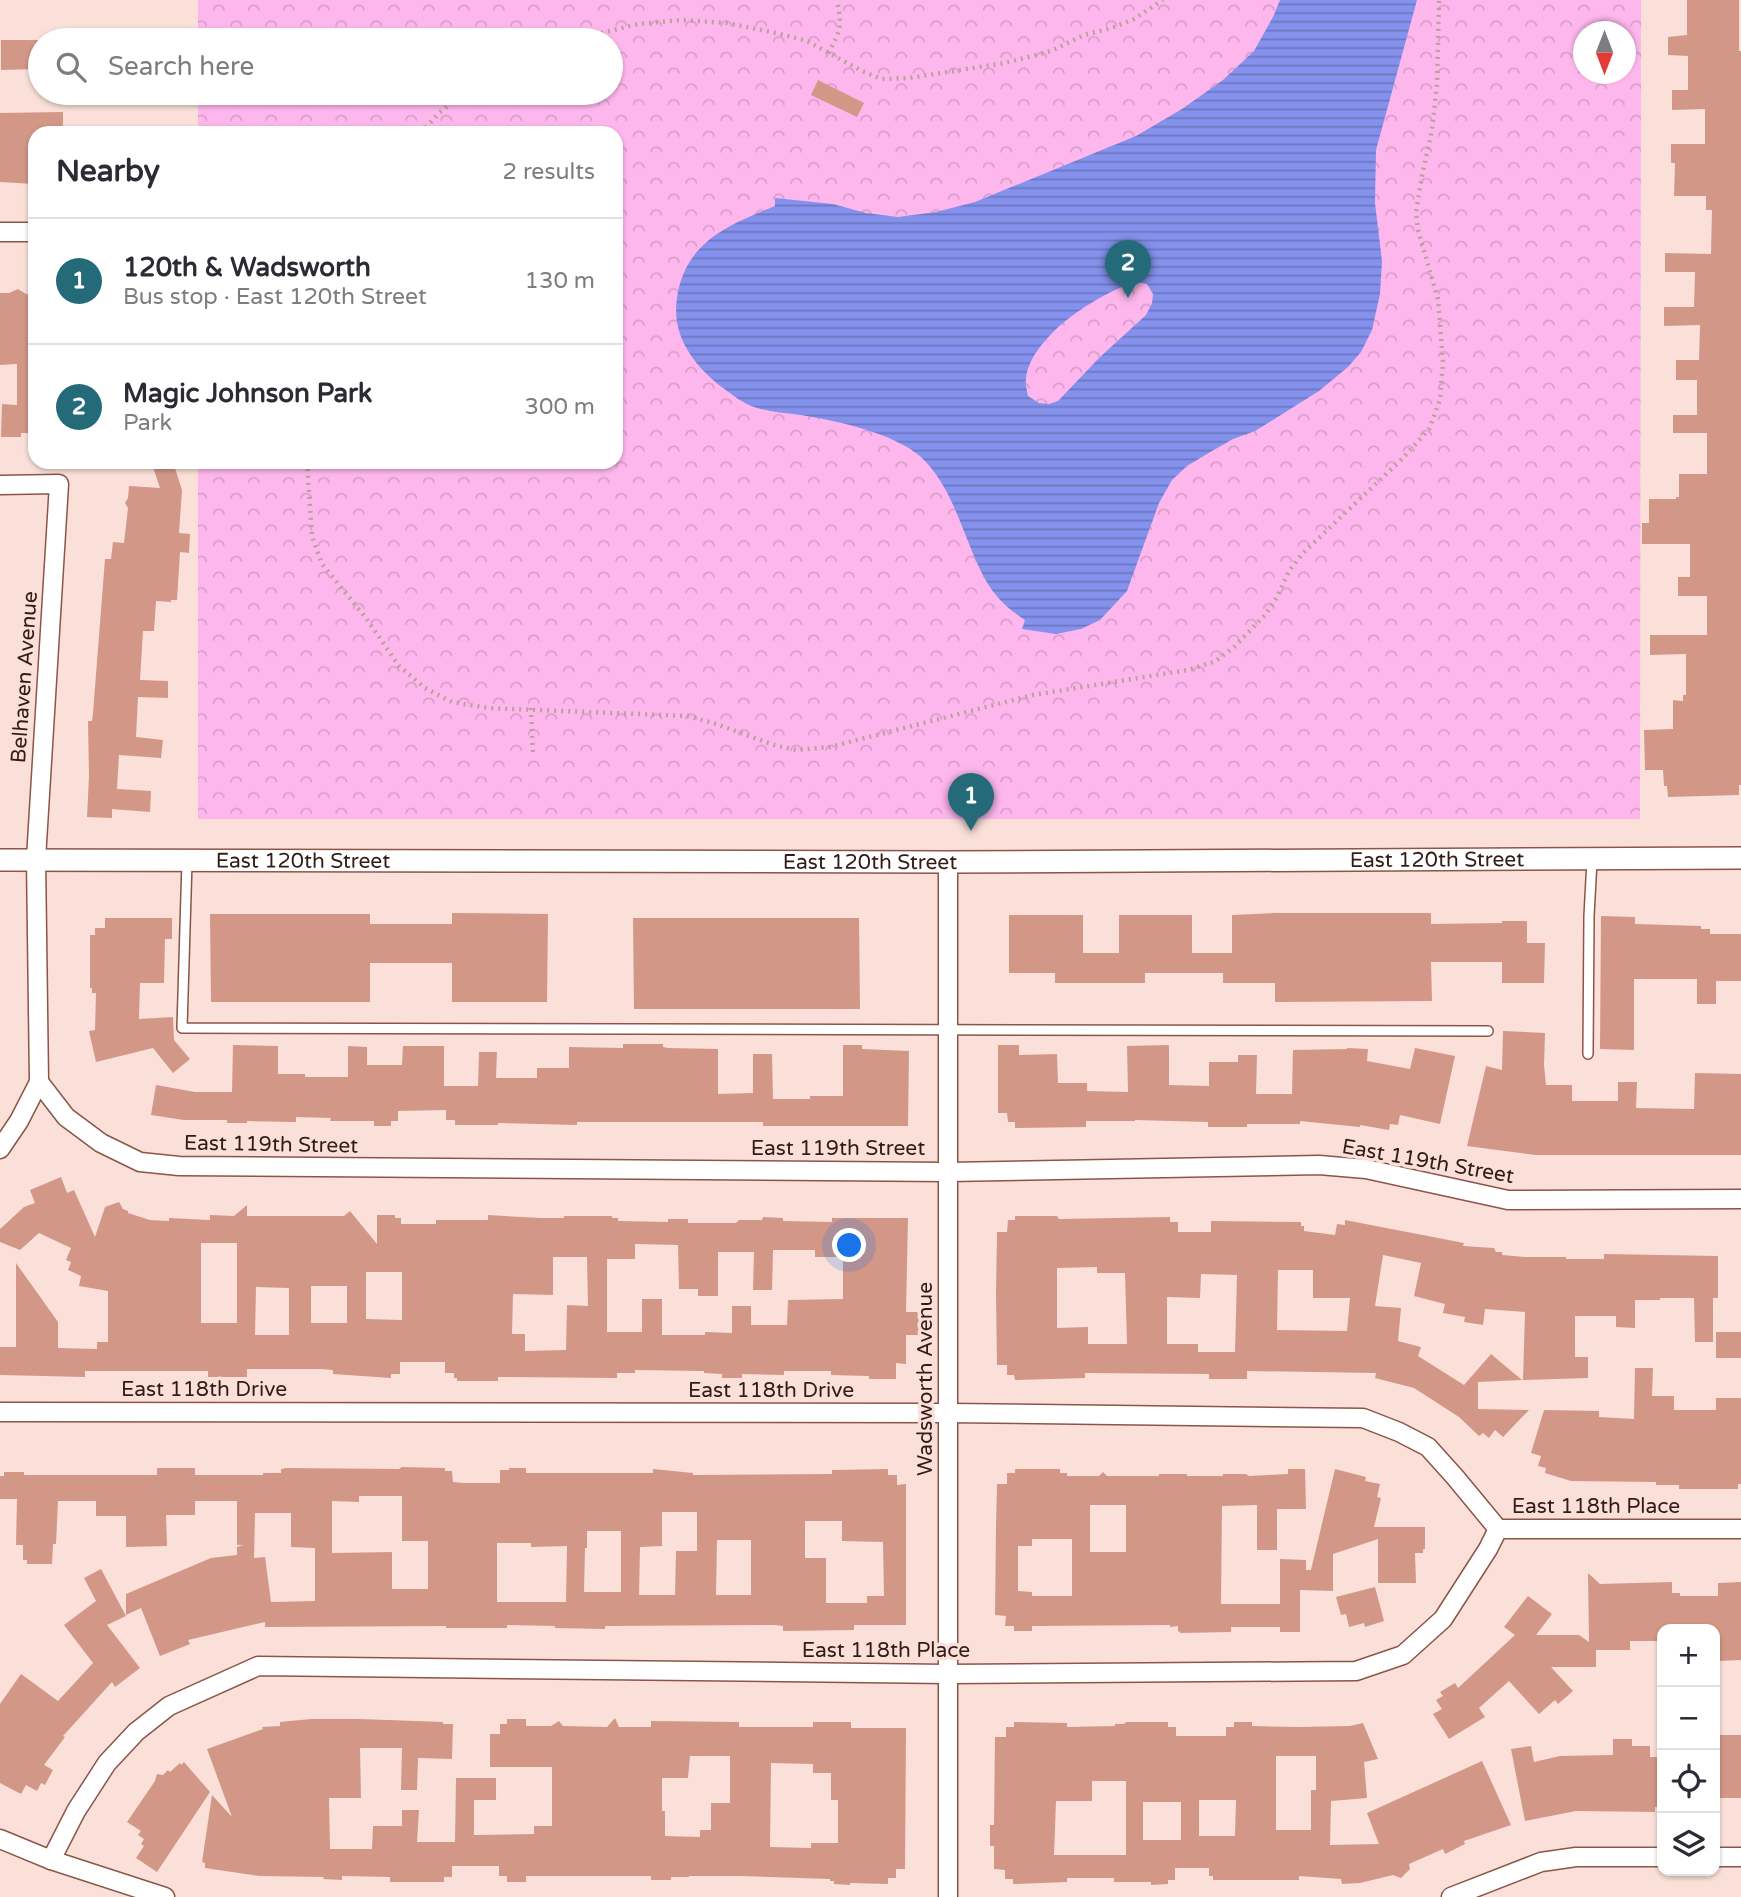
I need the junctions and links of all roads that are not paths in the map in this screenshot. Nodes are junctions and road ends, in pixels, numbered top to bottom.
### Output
1 (0, 232) edge
2 (28, 232) edge
3 (0, 485) edge
4 (1592, 858) junction
5 (1741, 858) edge
6 (36, 859) junction
7 (0, 860) edge
8 (187, 860) junction
9 (948, 862) junction
10 (948, 1030) junction
11 (1488, 1031) dead end
12 (1588, 1054) dead end
13 (38, 1082) junction
14 (0, 1149) edge
15 (948, 1172) junction
16 (1741, 1199) edge
17 (0, 1412) edge
18 (948, 1413) junction
19 (1498, 1529) junction
20 (1741, 1529) edge
21 (948, 1674) junction
22 (0, 1839) edge
23 (1657, 1857) edge
24 (1720, 1857) edge
25 (1741, 1857) edge
26 (51, 1860) junction
27 (165, 1897) edge
28 (948, 1897) edge
29 (1451, 1897) edge

1 - 2 street
3 - 6 street, Belhaven Avenue
4 - 5 street, East 120th Street
4 - 9 street, East 120th Street
4 - 12 lane
6 - 7 street, East 120th Street
6 - 8 street, East 120th Street
6 - 13 street, Belhaven Avenue
8 - 9 street, East 120th Street
8 - 10 lane
9 - 10 street, Wadsworth Avenue
10 - 11 lane
10 - 15 street, Wadsworth Avenue
13 - 14 street
13 - 15 street, East 119th Street
15 - 16 street, East 119th Street
15 - 18 street, Wadsworth Avenue
17 - 18 street, East 118th Drive
18 - 19 street, East 118th Drive
18 - 21 street, Wadsworth Avenue
19 - 20 street, East 118th Place
19 - 21 street, East 118th Place
21 - 26 street, East 118th Place
21 - 28 street, Wadsworth Avenue
22 - 26 street
23 - 29 street
24 - 25 street
26 - 27 street

